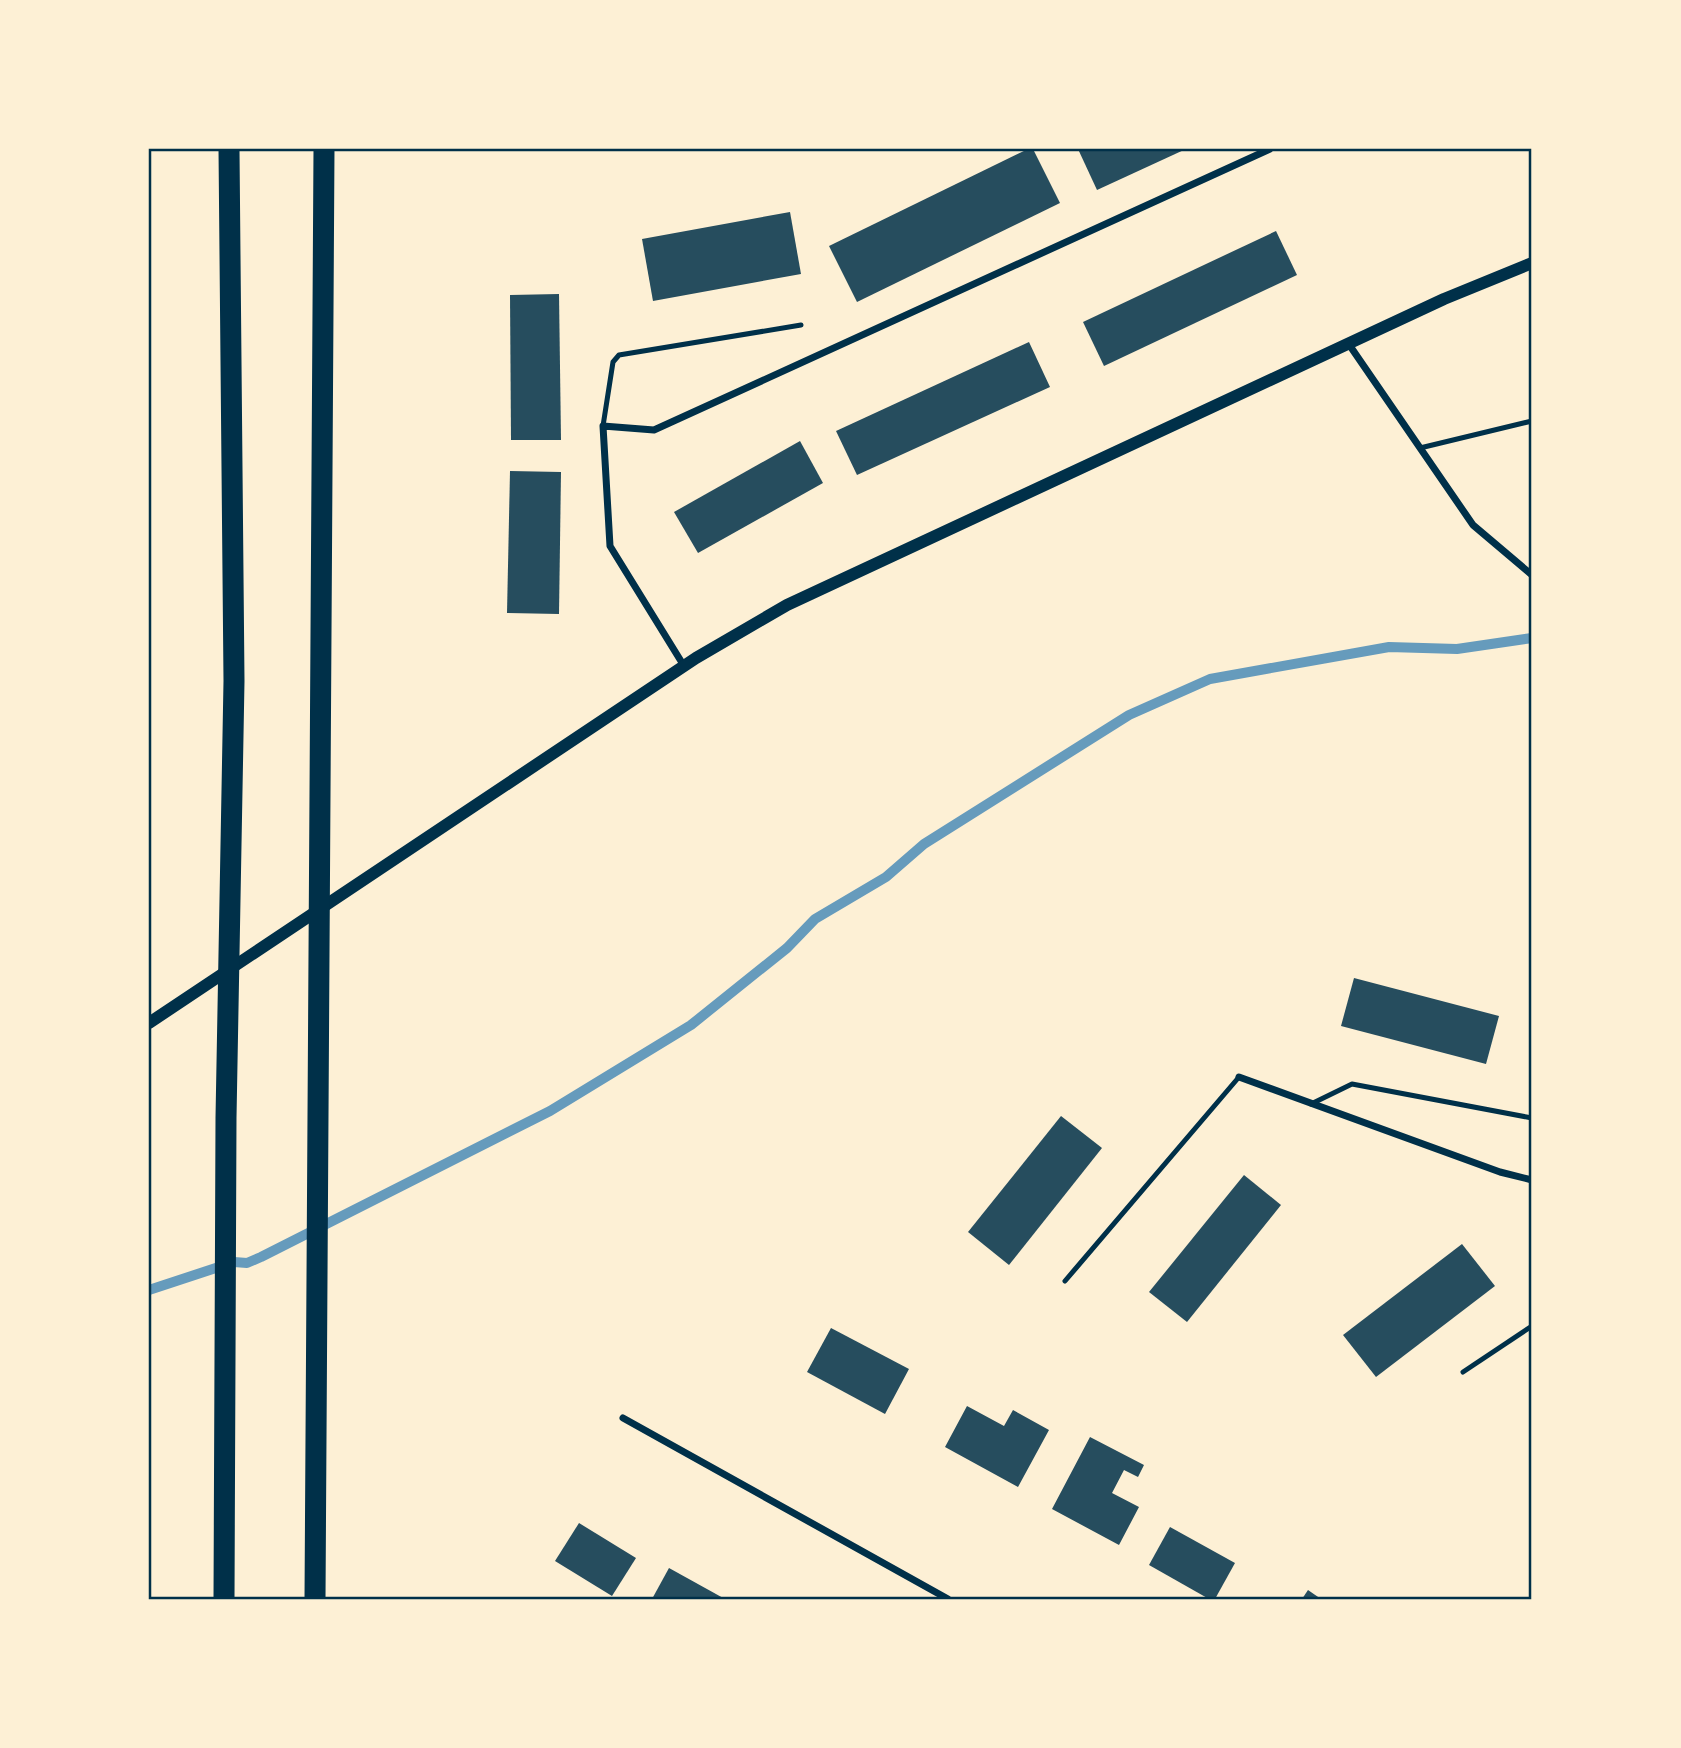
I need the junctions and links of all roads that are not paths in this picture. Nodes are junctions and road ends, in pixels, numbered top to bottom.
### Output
1 (229, 149) edge
2 (324, 149) edge
3 (1270, 149) edge
4 (1532, 263) edge
5 (801, 325) dead end
6 (1348, 343) junction
7 (1532, 421) edge
8 (603, 426) junction
9 (1420, 448) junction
10 (1532, 575) edge
11 (685, 667) junction
12 (149, 1023) edge
13 (1239, 1077) joint
14 (1311, 1104) junction
15 (1532, 1118) edge
16 (1532, 1180) edge
17 (1065, 1281) dead end
18 (1532, 1325) edge
19 (1463, 1372) dead end
20 (623, 1418) dead end
21 (224, 1599) edge
22 (315, 1599) edge
23 (948, 1599) edge

1 - 21 highway
2 - 22 highway
3 - 8 street
4 - 6 street
5 - 8 lane
6 - 9 street
6 - 11 street
7 - 9 lane
8 - 11 street
9 - 10 street
11 - 12 street
13 - 14 street
13 - 17 lane
14 - 15 lane
14 - 16 street
18 - 19 lane
20 - 23 street

